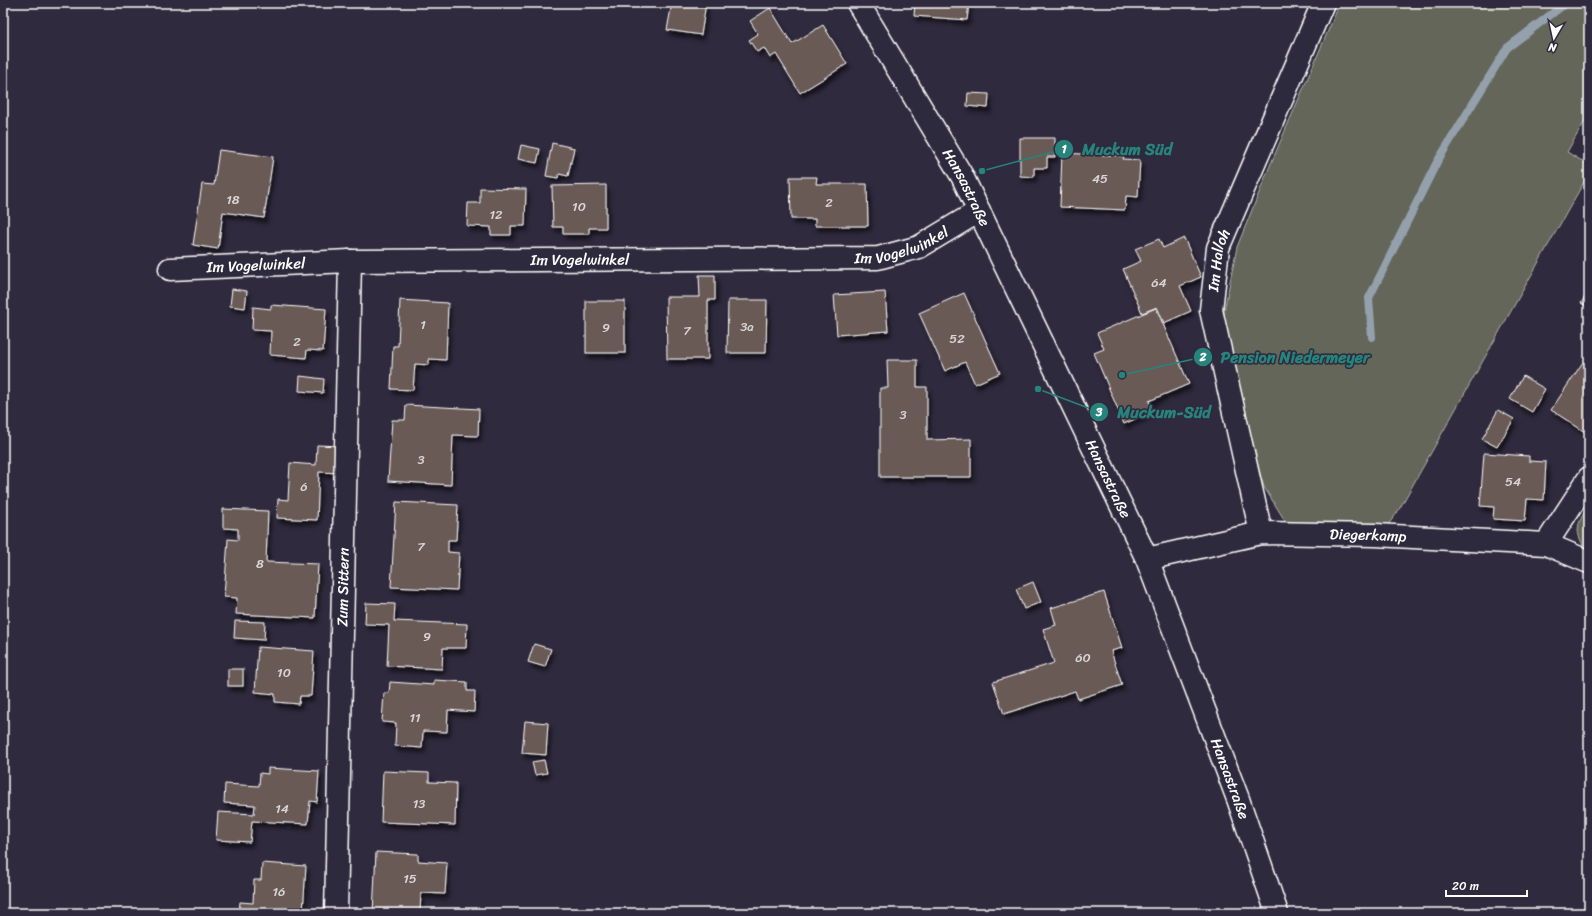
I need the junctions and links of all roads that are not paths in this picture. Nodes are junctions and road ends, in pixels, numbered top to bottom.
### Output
1 (858, 3) edge
2 (1323, 3) edge
3 (979, 211) junction
4 (350, 261) junction
5 (170, 269) dead end
6 (1589, 478) edge
7 (1261, 533) junction
8 (1546, 544) junction
9 (1147, 559) junction
10 (1589, 562) edge
11 (336, 913) edge
12 (1277, 913) edge

1 - 3 street, Hansastraße
2 - 7 street, Im Halloh
3 - 4 street, Im Vogelwinkel
3 - 9 street, Hansastraße
4 - 5 street, Im Vogelwinkel
4 - 11 street, Zum Sittern
6 - 8 street
7 - 8 street, Diegerkamp
7 - 9 street, Diegerkamp
8 - 10 street, Diegerkamp
9 - 12 street, Hansastraße

